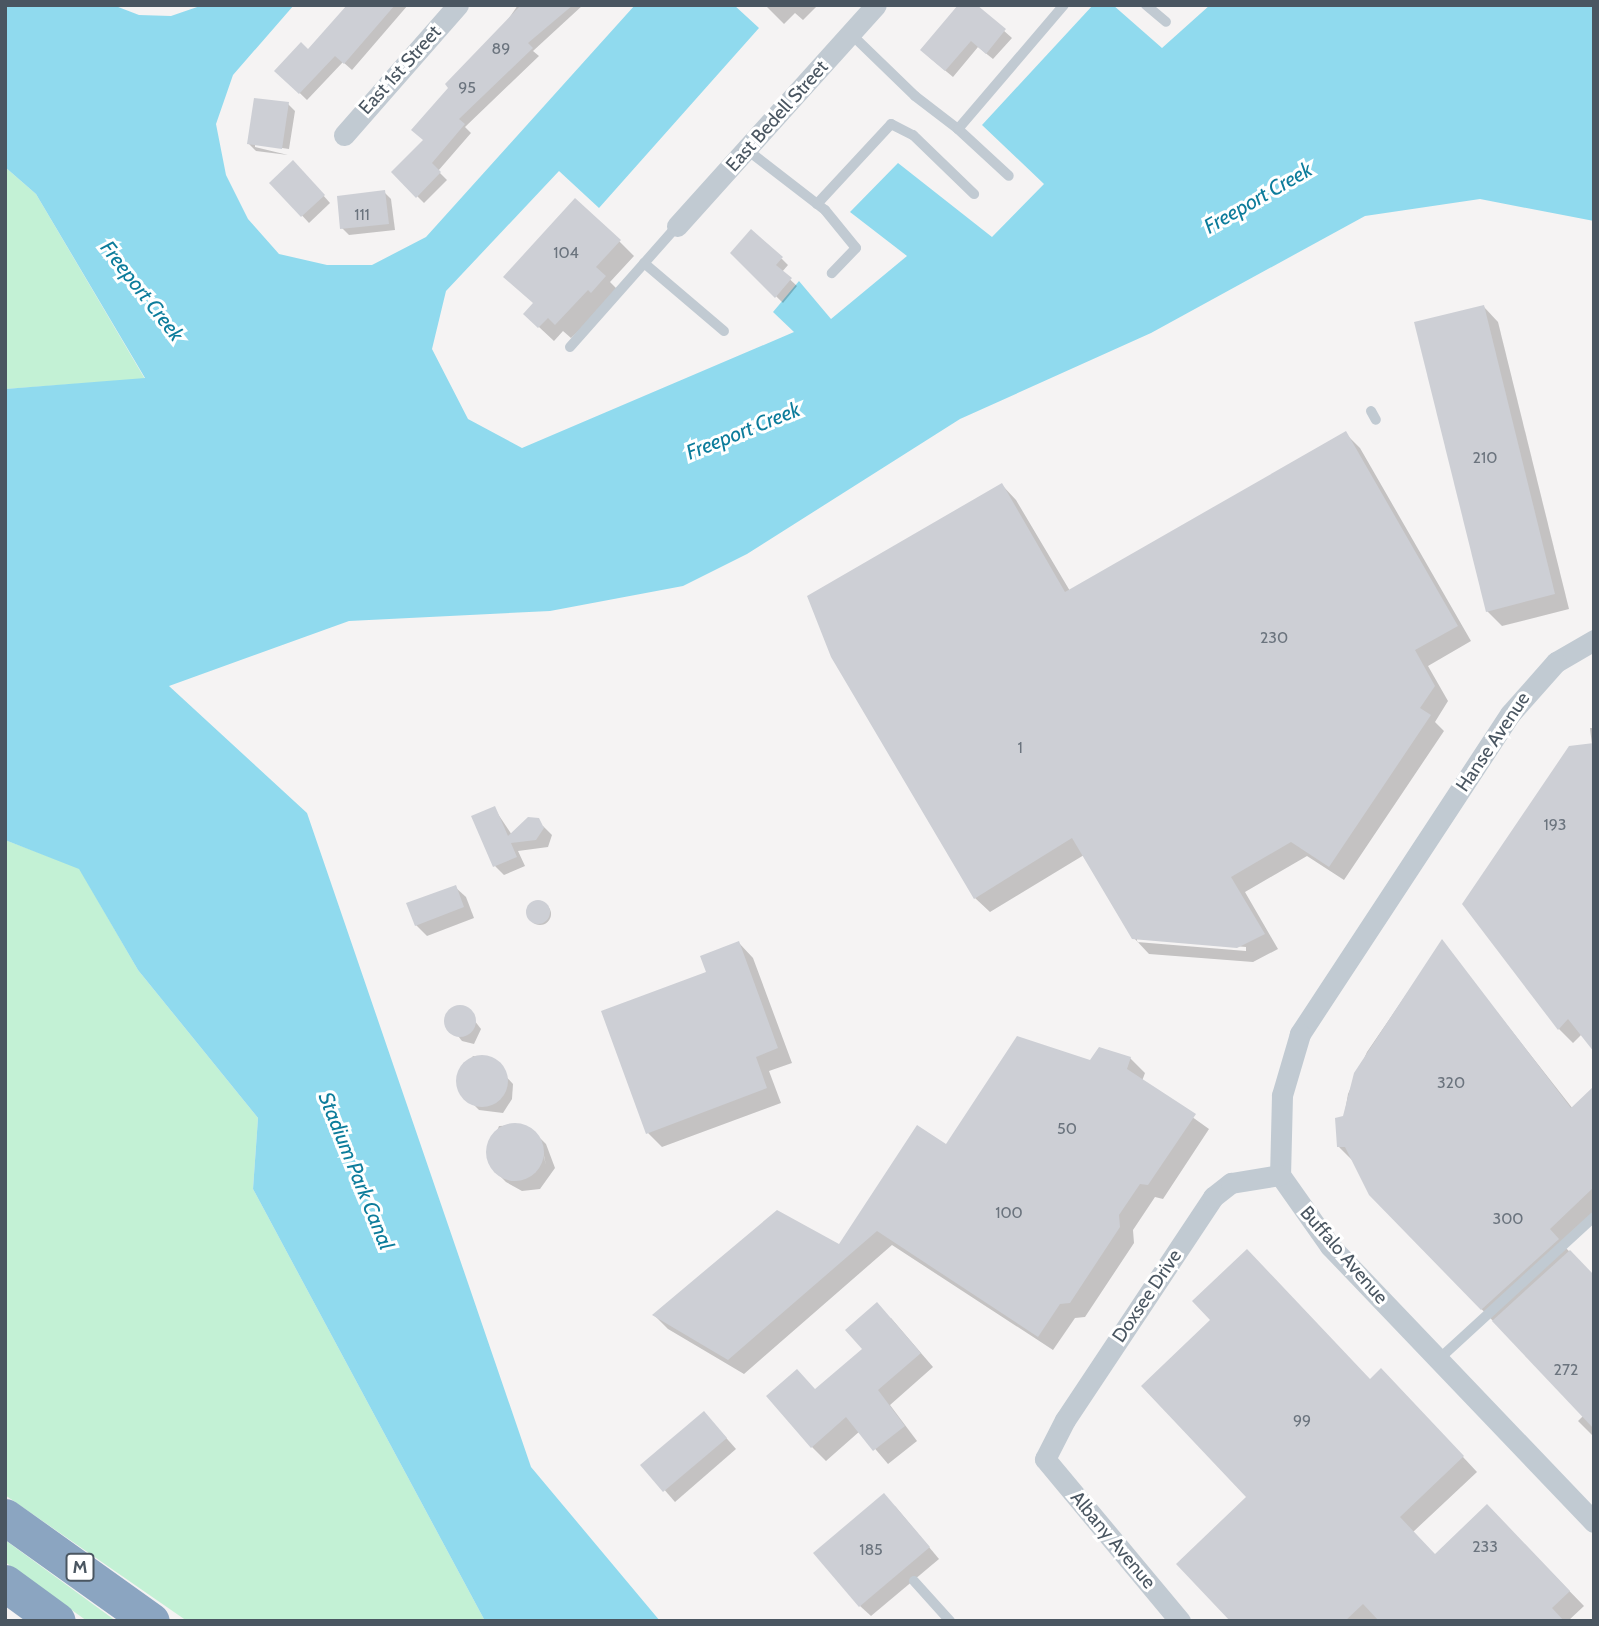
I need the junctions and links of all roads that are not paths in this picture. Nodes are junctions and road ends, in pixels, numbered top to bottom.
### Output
1 (458, 5) edge
2 (876, 5) edge
3 (1064, 5) edge
4 (1146, 5) edge
5 (1166, 22) dead end
6 (851, 34) junction
7 (958, 129) junction
8 (344, 135) dead end
9 (746, 149) junction
10 (1009, 176) dead end
11 (974, 194) dead end
12 (817, 204) junction
13 (677, 226) joint
14 (644, 264) junction
15 (832, 273) dead end
16 (724, 331) dead end
17 (570, 348) dead end
18 (1594, 640) edge
19 (1280, 1175) junction
20 (1594, 1217) edge
21 (1438, 1359) junction
22 (1045, 1459) joint
23 (5, 1517) edge
24 (1594, 1522) edge
25 (914, 1581) dead end
26 (5, 1583) edge
27 (57, 1621) edge
28 (151, 1621) edge
29 (950, 1621) edge
30 (1181, 1621) edge

1 - 8 street, East 1st Street
2 - 6 street, East Bedell Street
3 - 7 lane
4 - 5 lane
6 - 7 lane
6 - 9 street, East Bedell Street
7 - 10 lane
9 - 12 lane
9 - 13 street, East Bedell Street
11 - 12 lane
12 - 15 lane
13 - 14 lane
14 - 16 lane
14 - 17 lane
18 - 19 street, Hanse Avenue
19 - 21 street, Buffalo Avenue
19 - 22 street, Doxsee Drive
20 - 21 lane
21 - 24 street, Buffalo Avenue
22 - 30 street, Albany Avenue
23 - 28 highway, M
25 - 29 lane
26 - 27 highway

